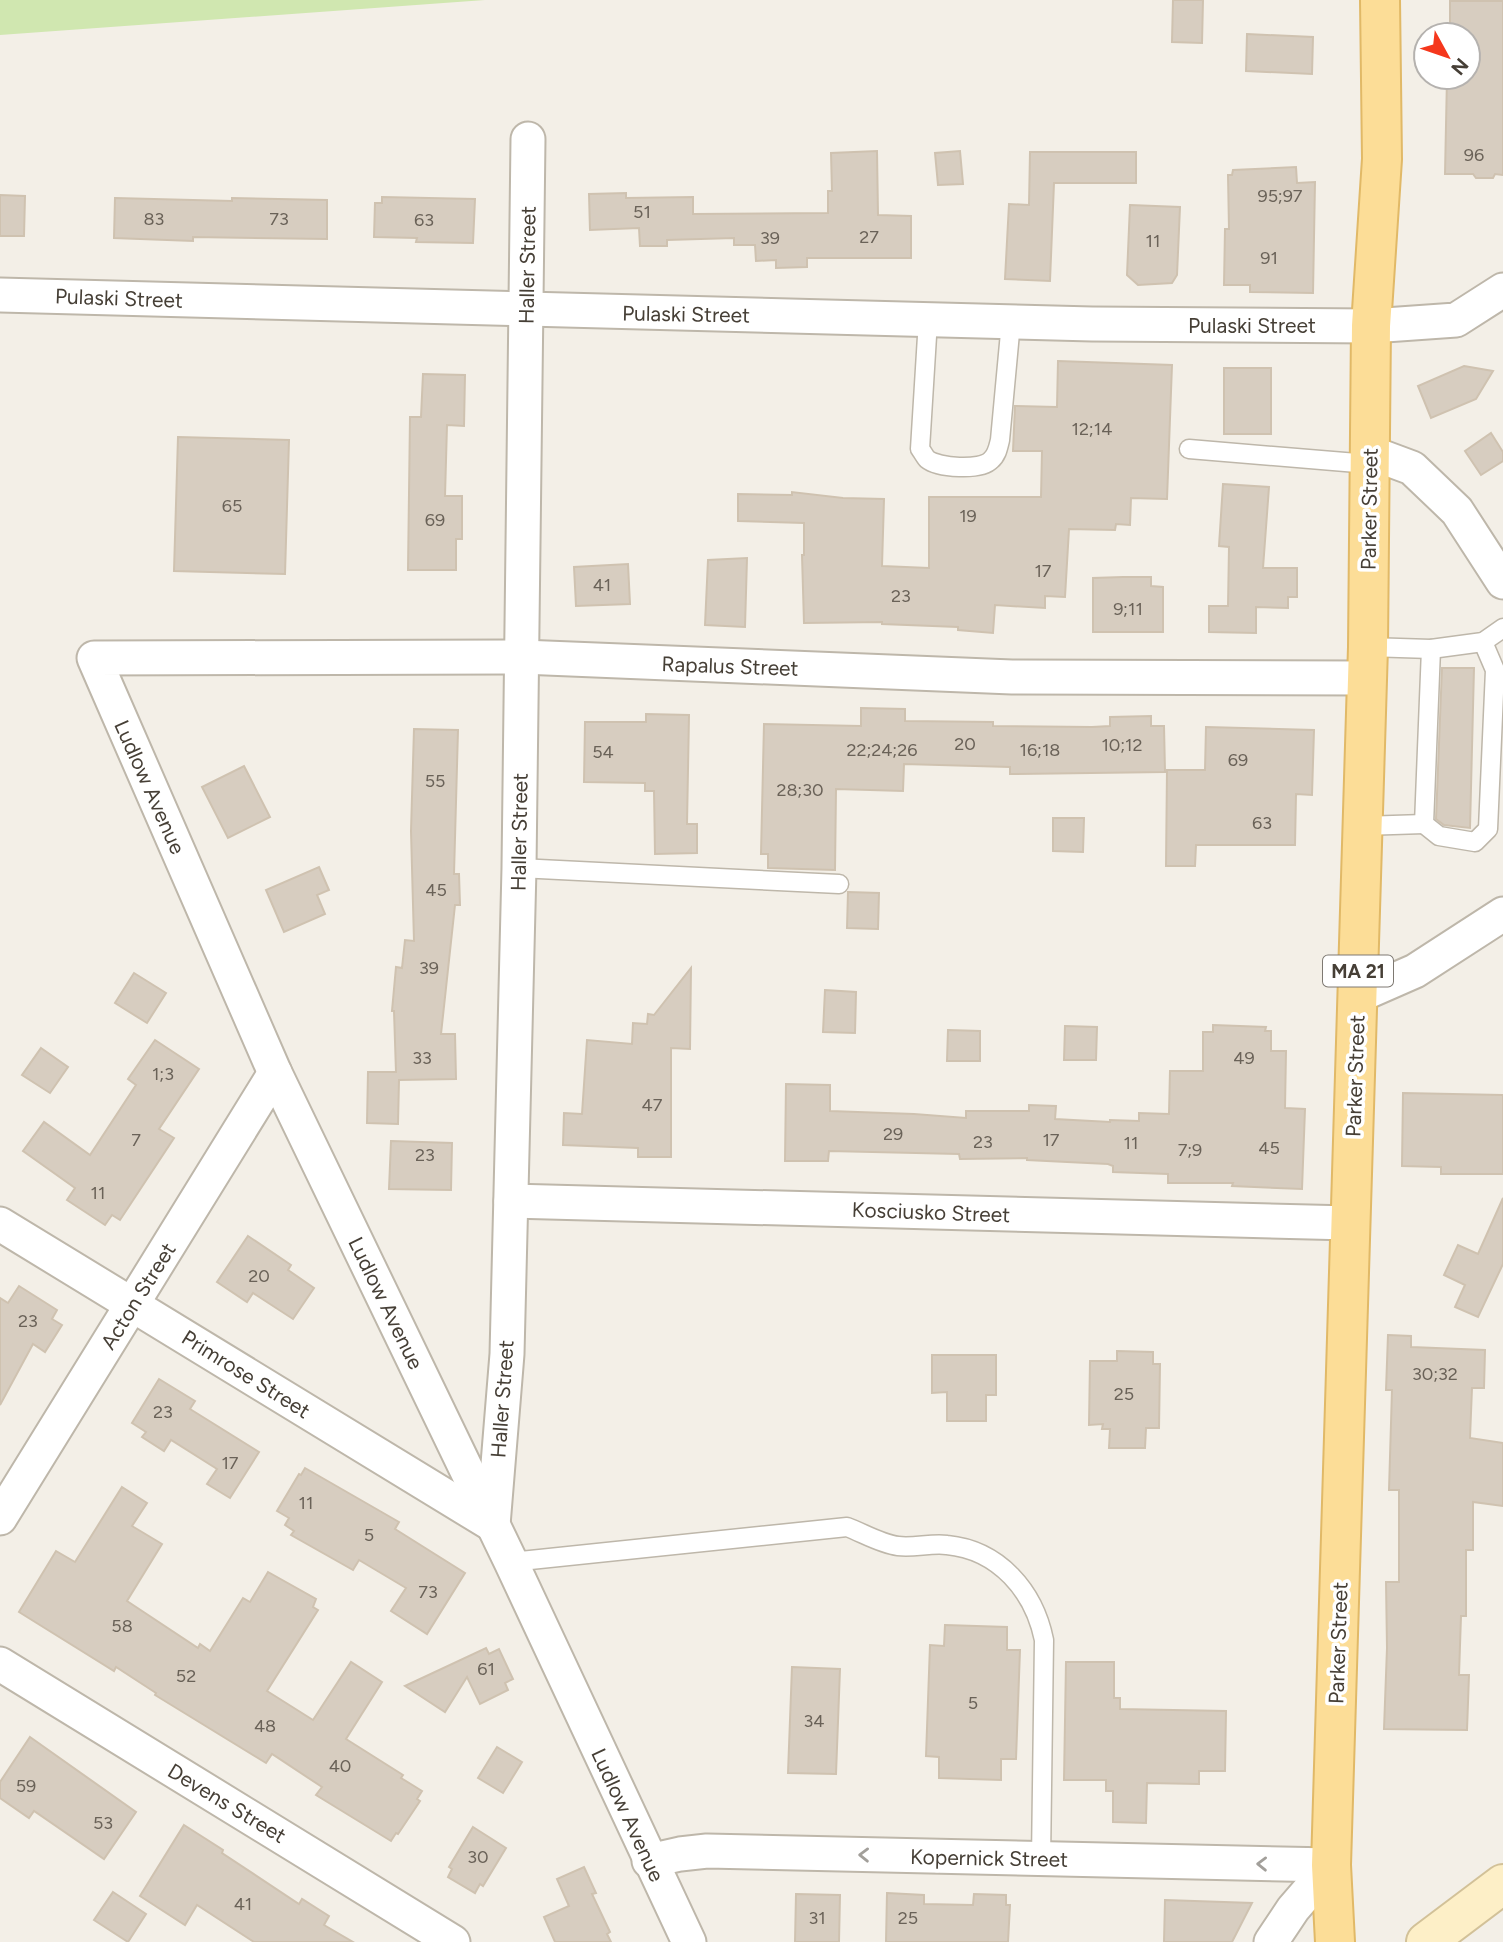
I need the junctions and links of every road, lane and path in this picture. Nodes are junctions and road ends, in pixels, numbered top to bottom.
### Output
1 (1380, 0) edge
2 (528, 139) dead end
3 (1503, 290) edge
4 (0, 295) edge
5 (526, 311) junction
6 (928, 320) junction
7 (1011, 322) junction
8 (1371, 326) junction
9 (1189, 449) dead end
10 (1369, 458) junction
11 (1503, 582) edge
12 (1503, 628) edge
13 (1483, 642) junction
14 (1431, 649) junction
15 (522, 657) junction
16 (94, 658) joint
17 (1367, 663) junction
18 (1424, 824) junction
19 (1362, 826) junction
20 (519, 868) junction
21 (839, 884) dead end
22 (1503, 914) edge
23 (1358, 996) junction
24 (275, 1073) junction
25 (511, 1200) junction
26 (1350, 1223) junction
27 (0, 1224) edge
28 (133, 1305) junction
29 (0, 1518) edge
30 (493, 1525) junction
31 (510, 1562) junction
32 (0, 1664) edge
33 (1041, 1860) junction
34 (649, 1861) junction
35 (1331, 1865) junction
36 (1503, 1884) edge
37 (453, 1942) edge
38 (689, 1942) edge
39 (1271, 1942) edge
40 (1335, 1942) edge
41 (1426, 1942) edge

1 - 8 main road, Parker Street / MA 21
2 - 5 street, Haller Street
3 - 8 street, Pulaski Street
4 - 5 street, Pulaski Street
5 - 6 street, Pulaski Street
5 - 15 street, Haller Street
6 - 7 street, Pulaski Street
6 - 7 lane
7 - 8 street, Pulaski Street
8 - 10 main road, Parker Street / MA 21
9 - 10 lane
10 - 11 street
10 - 17 main road, Parker Street / MA 21
12 - 13 lane
13 - 14 lane
13 - 18 lane
14 - 17 lane
14 - 18 lane
15 - 16 street, Rapalus Street
15 - 17 street, Rapalus Street
15 - 20 street, Haller Street
16 - 24 street, Ludlow Avenue
17 - 19 main road, Parker Street / MA 21
18 - 19 lane
19 - 23 main road, Parker Street / MA 21
20 - 21 lane
20 - 25 street, Haller Street
22 - 23 street
23 - 26 main road, Parker Street / MA 21
24 - 28 street, Acton Street
24 - 30 street, Ludlow Avenue
25 - 26 street, Kosciusko Street
25 - 30 street, Haller Street
26 - 35 main road, Parker Street / MA 21
27 - 28 street, Primrose Street
28 - 29 street, Acton Street
28 - 30 street, Primrose Street
30 - 31 street, Ludlow Avenue
31 - 33 lane
31 - 34 street, Ludlow Avenue
32 - 37 street, Devens Street
33 -> 34 street, Kopernick Street
35 -> 33 street, Kopernick Street
34 - 38 street, Ludlow Avenue
35 - 39 street
35 - 40 main road, Parker Street / MA 21
36 - 41 main road

